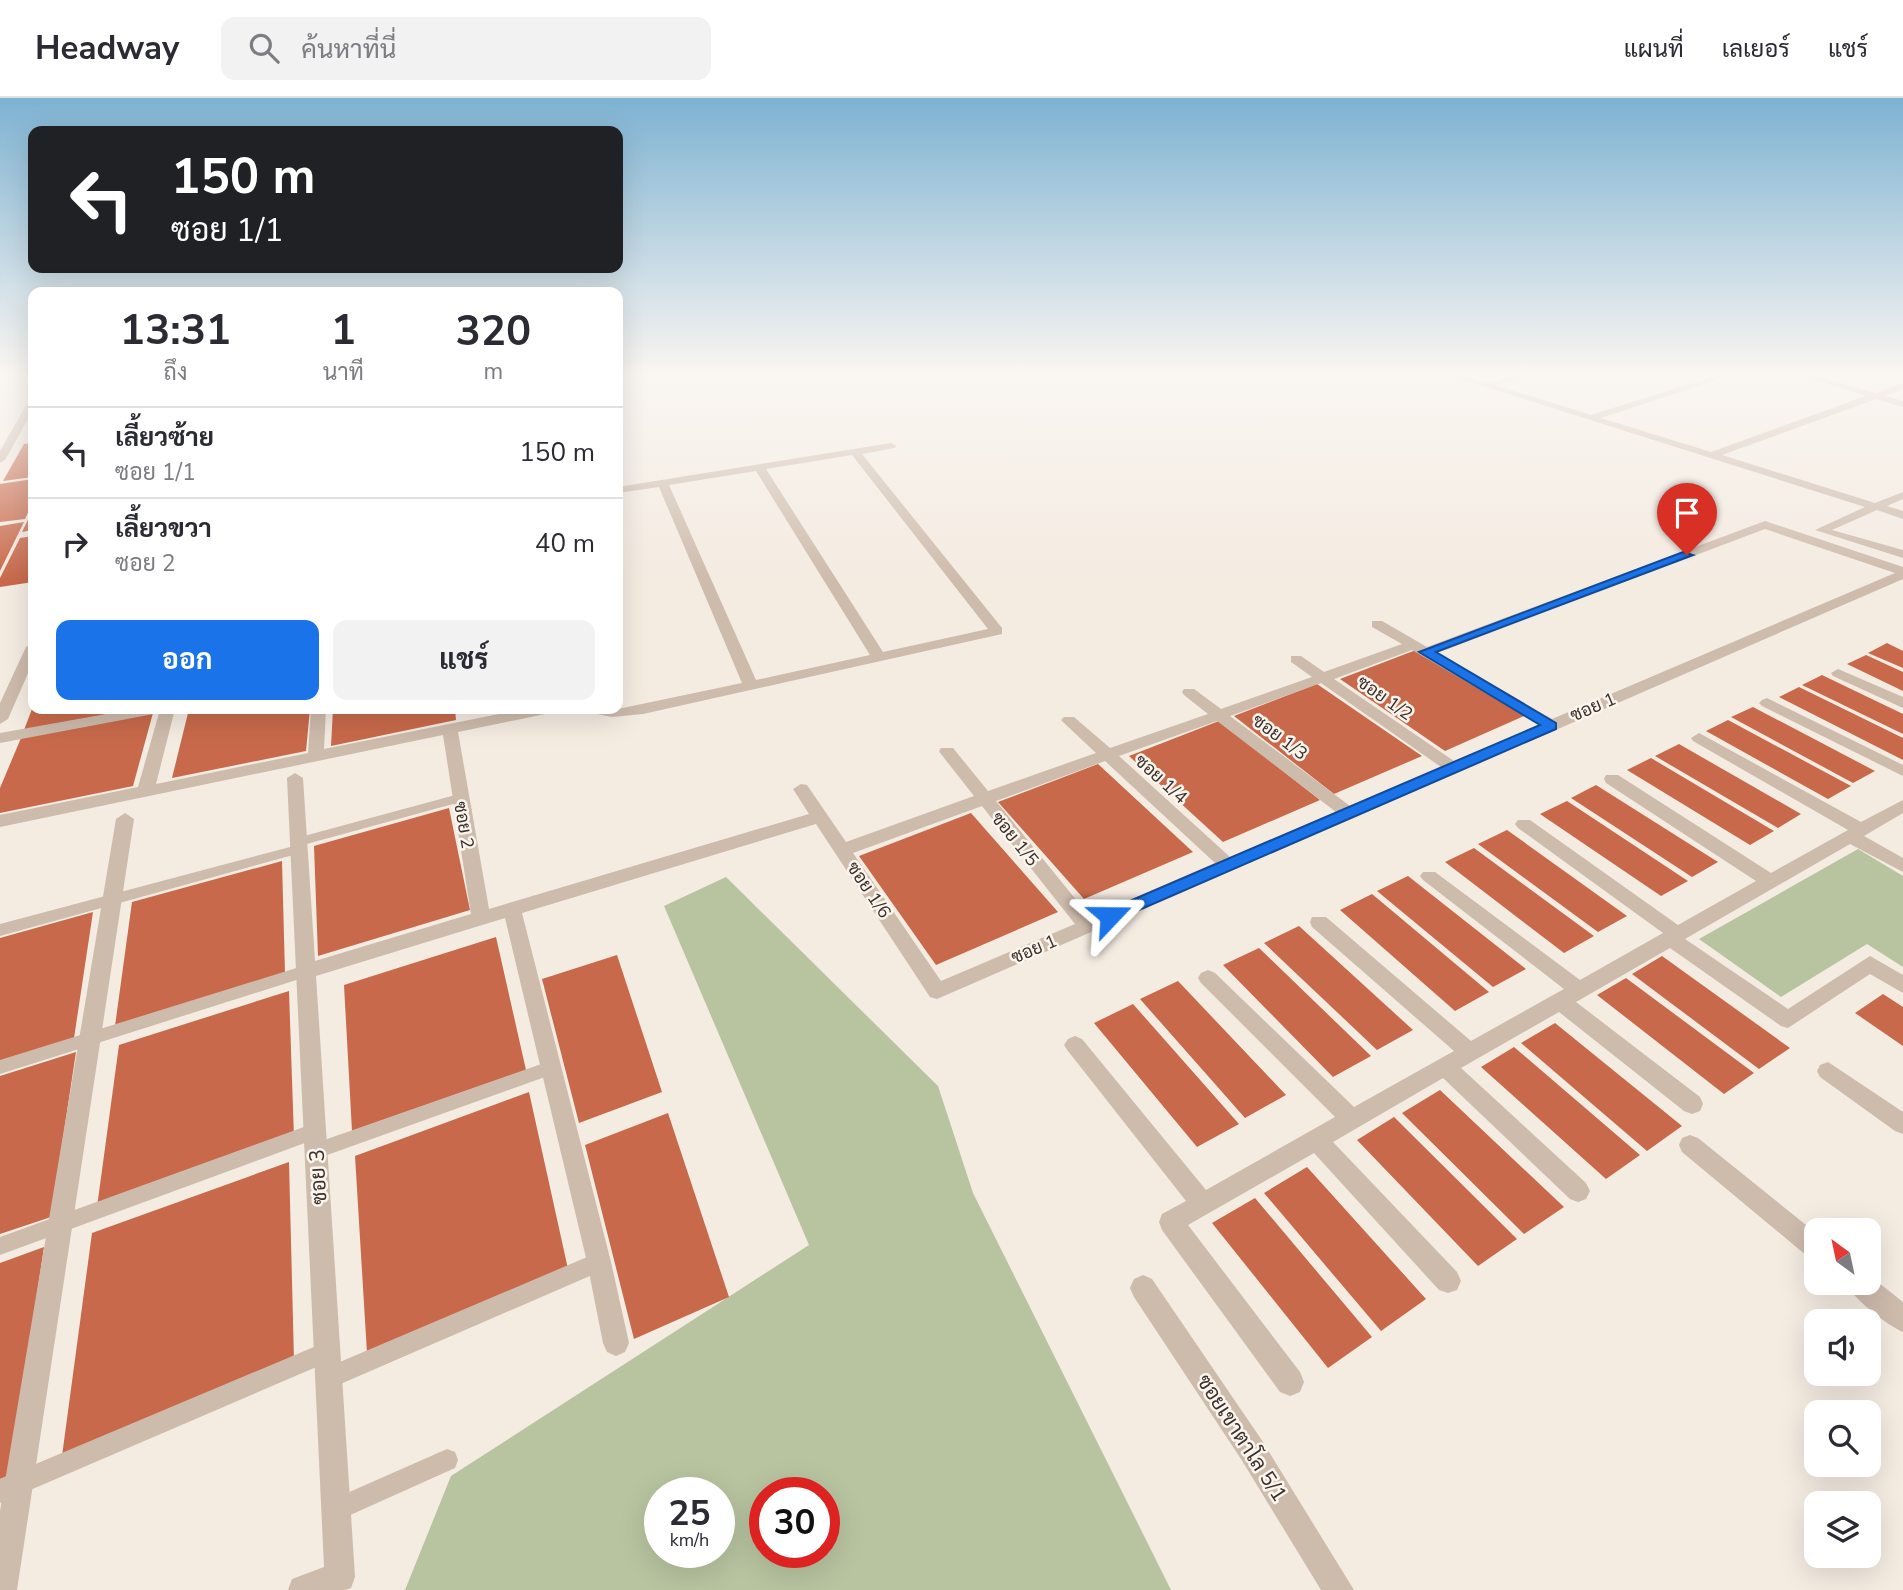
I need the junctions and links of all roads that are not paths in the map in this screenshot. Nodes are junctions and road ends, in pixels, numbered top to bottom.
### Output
1 (10, 443) edge
2 (1668, 443) edge
3 (1747, 443) edge
4 (891, 446) dead end
5 (855, 452) junction
6 (1710, 456) junction
7 (0, 460) edge
8 (759, 467) junction
9 (663, 483) junction
10 (623, 489) edge
11 (1903, 495) edge
12 (1877, 506) junction
13 (1903, 515) edge
14 (1903, 556) edge
15 (1898, 570) edge
16 (1377, 624) dead end
17 (1419, 649) junction
18 (879, 657) junction
19 (1296, 659) dead end
20 (28, 660) edge
21 (1838, 673) dead end
22 (1323, 678) junction
23 (751, 686) junction
24 (1189, 692) dead end
25 (1767, 703) dead end
26 (1903, 703) edge
27 (623, 711) edge
28 (130, 714) edge
29 (167, 714) edge
30 (318, 714) edge
31 (501, 714) edge
32 (1220, 715) junction
33 (474, 717) edge
34 (0, 719) edge
35 (1069, 720) dead end
36 (1551, 726) junction
37 (450, 730) junction
38 (0, 738) edge
39 (1699, 738) dead end
40 (947, 751) dead end
41 (1107, 756) junction
42 (316, 757) junction
43 (1453, 768) junction
44 (1903, 771) edge
45 (295, 778) dead end
46 (1612, 779) dead end
47 (801, 789) dead end
48 (145, 793) junction
49 (459, 798) junction
50 (983, 800) junction
51 (1903, 806) edge
52 (1348, 813) junction
53 (819, 817) junction
54 (125, 819) dead end
55 (0, 821) edge
56 (1524, 824) dead end
57 (1855, 833) junction
58 (299, 845) junction
59 (842, 850) junction
60 (1228, 865) junction
61 (1903, 866) edge
62 (1429, 876) dead end
63 (1770, 881) junction
64 (112, 898) junction
65 (512, 910) junction
66 (481, 919) junction
67 (1319, 922) dead end
68 (1087, 926) junction
69 (0, 930) edge
70 (1674, 936) junction
71 (306, 971) junction
72 (1208, 978) dead end
73 (1903, 985) edge
74 (937, 991) joint
75 (1569, 996) junction
76 (90, 1040) junction
77 (1075, 1045) dead end
78 (1470, 1052) junction
79 (1445, 1066) junction
80 (0, 1067) edge
81 (550, 1068) junction
82 (1828, 1071) dead end
83 (1692, 1104) dead end
84 (1352, 1119) junction
85 (1903, 1124) edge
86 (1316, 1139) junction
87 (315, 1141) junction
88 (1690, 1145) dead end
89 (1577, 1191) dead end
90 (1203, 1203) junction
91 (60, 1225) junction
92 (1804, 1238) edge
93 (0, 1246) edge
94 (599, 1262) junction
95 (1448, 1281) dead end
96 (1143, 1288) dead end
97 (1874, 1295) edge
98 (1903, 1319) edge
99 (616, 1343) dead end
100 (327, 1352) junction
101 (329, 1378) junction
102 (1290, 1382) dead end
103 (447, 1460) dead end
104 (9, 1487) edge
105 (337, 1509) junction
106 (2, 1590) edge
107 (303, 1590) edge
108 (1339, 1590) edge

1 - 7 street
2 - 6 street
3 - 6 street
4 - 5 street
5 - 8 street
5 - 18 street
6 - 12 street
8 - 9 street
8 - 18 street
9 - 10 street
9 - 23 street
11 - 12 street
12 - 13 street
12 - 14 street
14 - 15 street, ซอย 1
15 - 17 street
15 - 36 street, ซอย 1
16 - 17 street
17 - 22 street
17 - 36 street
18 - 23 street
19 - 22 street, ซอย 1/2
20 - 34 street
21 - 26 street
22 - 32 street
22 - 43 street, ซอย 1/2
23 - 27 street
24 - 32 street, ซอย 1/3
25 - 44 street
28 - 38 street
29 - 48 street
30 - 42 street
31 - 33 street
32 - 41 street
32 - 52 street, ซอย 1/3
33 - 37 street
35 - 41 street, ซอย 1/4
36 - 43 street, ซอย 1
37 - 42 street
37 - 49 street, ซอย 2
39 - 57 street
40 - 50 street, ซอย 1/5
41 - 50 street
41 - 60 street, ซอย 1/4
42 - 48 street
43 - 52 street, ซอย 1
45 - 58 street, ซอย 3
46 - 63 street
47 - 53 street, ซอย 1/6
48 - 55 street
49 - 58 lane
49 - 66 street, ซอย 2
50 - 59 street
50 - 68 street, ซอย 1/5
51 - 57 street
52 - 60 street, ซอย 1
53 - 59 street, ซอย 1/6
53 - 65 street
54 - 64 street
56 - 70 street
57 - 61 street
57 - 63 street
58 - 64 lane
58 - 71 street, ซอย 3
59 - 74 street, ซอย 1/6
60 - 68 street, ซอย 1
62 - 75 street
63 - 70 street
64 - 69 lane
64 - 76 street
65 - 66 street
65 - 81 street
66 - 71 street
67 - 78 street
68 - 74 street, ซอย 1
70 - 73 street
70 - 75 street
71 - 76 lane
71 - 87 street, ซอย 3
72 - 84 street
75 - 78 street
75 - 83 street
76 - 80 lane
76 - 91 street
77 - 90 street
78 - 79 street
79 - 84 street
79 - 89 street
81 - 87 lane
81 - 94 street
82 - 85 street
84 - 86 street
86 - 90 street
86 - 95 street
87 - 91 lane
87 - 100 street, ซอย 3
88 - 92 street
90 - 102 street
91 - 93 lane
91 - 104 street
94 - 99 street
94 - 101 lane
96 - 108 street, ซอยเขาตาโล 5/1
97 - 98 street
100 - 101 street, ซอย 3
100 - 104 lane
101 - 105 street, ซอย 3
103 - 105 lane
104 - 106 street
105 - 107 street, ซอย 3

